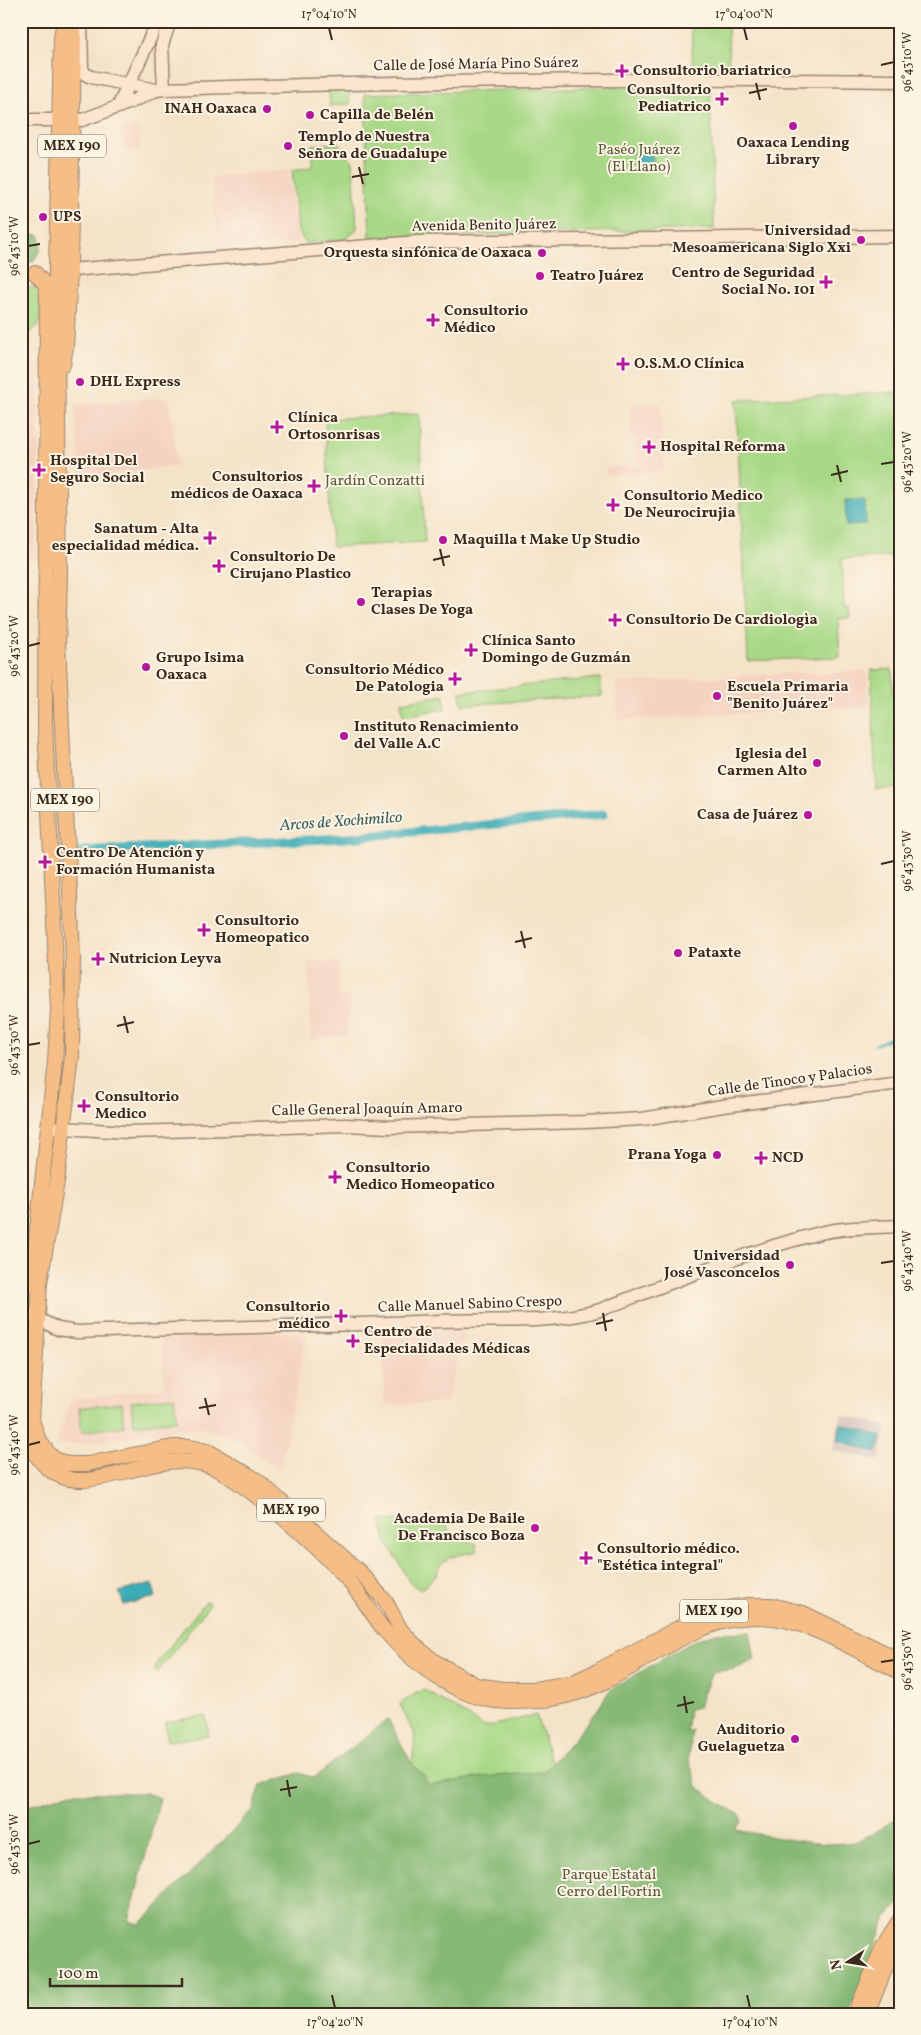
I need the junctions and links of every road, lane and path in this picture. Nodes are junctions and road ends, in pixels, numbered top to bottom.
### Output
1 (64, 21) edge
2 (71, 21) edge
3 (81, 21) edge
4 (158, 21) edge
5 (170, 21) edge
6 (900, 81) edge
7 (128, 84) junction
8 (160, 89) junction
9 (118, 107) junction
10 (21, 120) edge
11 (66, 121) junction
12 (900, 236) edge
13 (63, 271) junction
14 (28, 274) edge
15 (58, 396) junction
16 (46, 414) junction
17 (900, 1083) edge
18 (686, 1113) joint
19 (48, 1127) junction
20 (64, 1129) junction
21 (900, 1226) edge
22 (31, 1277) edge
23 (34, 1318) junction
24 (21, 1447) edge
25 (67, 1464) junction
26 (48, 1470) junction
27 (414, 1652) junction
28 (900, 1660) edge
29 (900, 1672) edge
30 (535, 1695) junction
31 (900, 1919) edge
32 (900, 1937) edge
33 (855, 2014) edge
34 (867, 2014) edge

1 - 11 main road, MEX 190
2 - 11 main road, MEX 190
3 - 7 main road
4 - 7 main road
5 - 8 main road
6 - 8 main road, Calle de José María Pino Suárez
7 - 8 main road
7 - 9 main road
8 - 9 main road, Calle de José María Pino Suárez
9 - 11 main road, Calle de José María Pino Suárez
10 - 11 main road, Calle de José María Pino Suárez
11 - 13 main road, MEX 190
12 - 13 main road, Avenida Benito Juárez
13 - 14 main road
13 - 15 main road, MEX 190
14 - 16 main road
15 - 16 main road
15 - 20 main road, MEX 190
16 - 19 main road, MEX 190
17 - 18 main road, Calle de Tinoco y Palacios
18 - 20 main road, Calle General Joaquín Amaro
19 - 20 main road, Calle General Joaquín Amaro
19 - 22 main road, MEX 190
20 - 22 main road, MEX 190
21 - 23 main road, Calle Manuel Sabino Crespo
22 - 23 main road, MEX 190
23 - 25 main road, MEX 190
23 - 26 main road, MEX 190
24 - 26 main road
25 - 26 main road
25 - 27 main road, MEX 190
26 - 27 main road, MEX 190
27 - 30 main road, MEX 190
28 - 30 main road, MEX 190
29 - 30 main road, MEX 190
31 - 33 main road
32 - 34 main road

